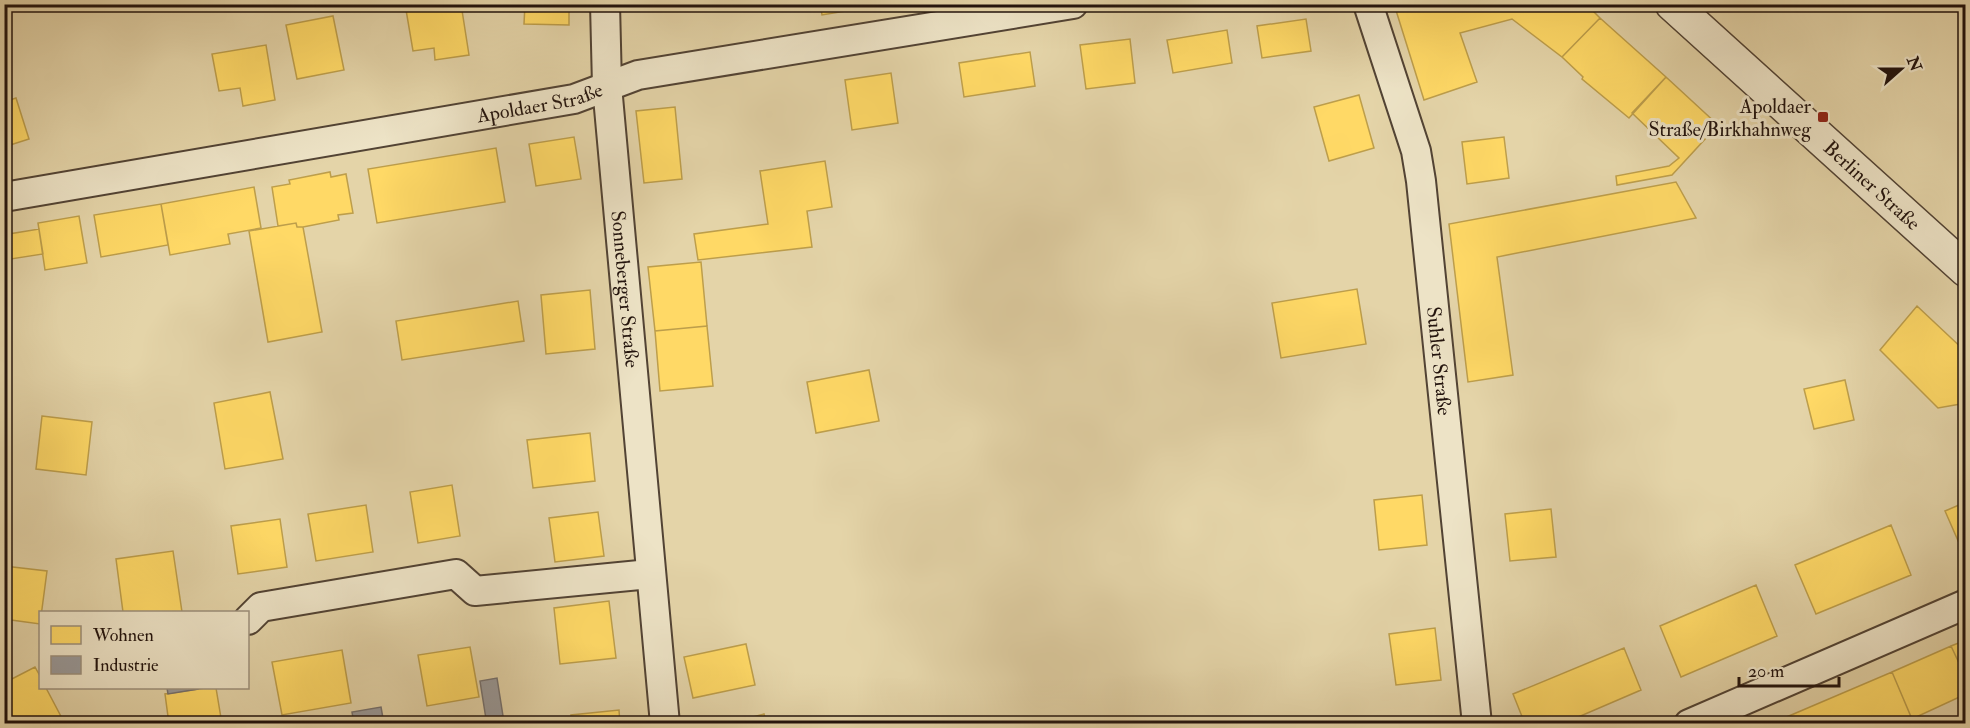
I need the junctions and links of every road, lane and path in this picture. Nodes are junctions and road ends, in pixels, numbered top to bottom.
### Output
1 (605, 4) edge
2 (1073, 4) edge
3 (1368, 4) edge
4 (1672, 4) edge
5 (607, 86) junction
6 (4, 197) edge
7 (1965, 270) edge
8 (650, 574) junction
9 (1965, 604) edge
10 (249, 619) edge
11 (665, 723) edge
12 (1477, 723) edge
13 (1689, 723) edge

1 - 5 street, Sonneberger Straße
2 - 5 street, Apoldaer Straße
3 - 12 street, Suhler Straße
4 - 7 street, Berliner Straße
5 - 6 street, Apoldaer Straße
5 - 8 street, Sonneberger Straße
8 - 10 street
8 - 11 street, Sonneberger Straße
9 - 13 street

